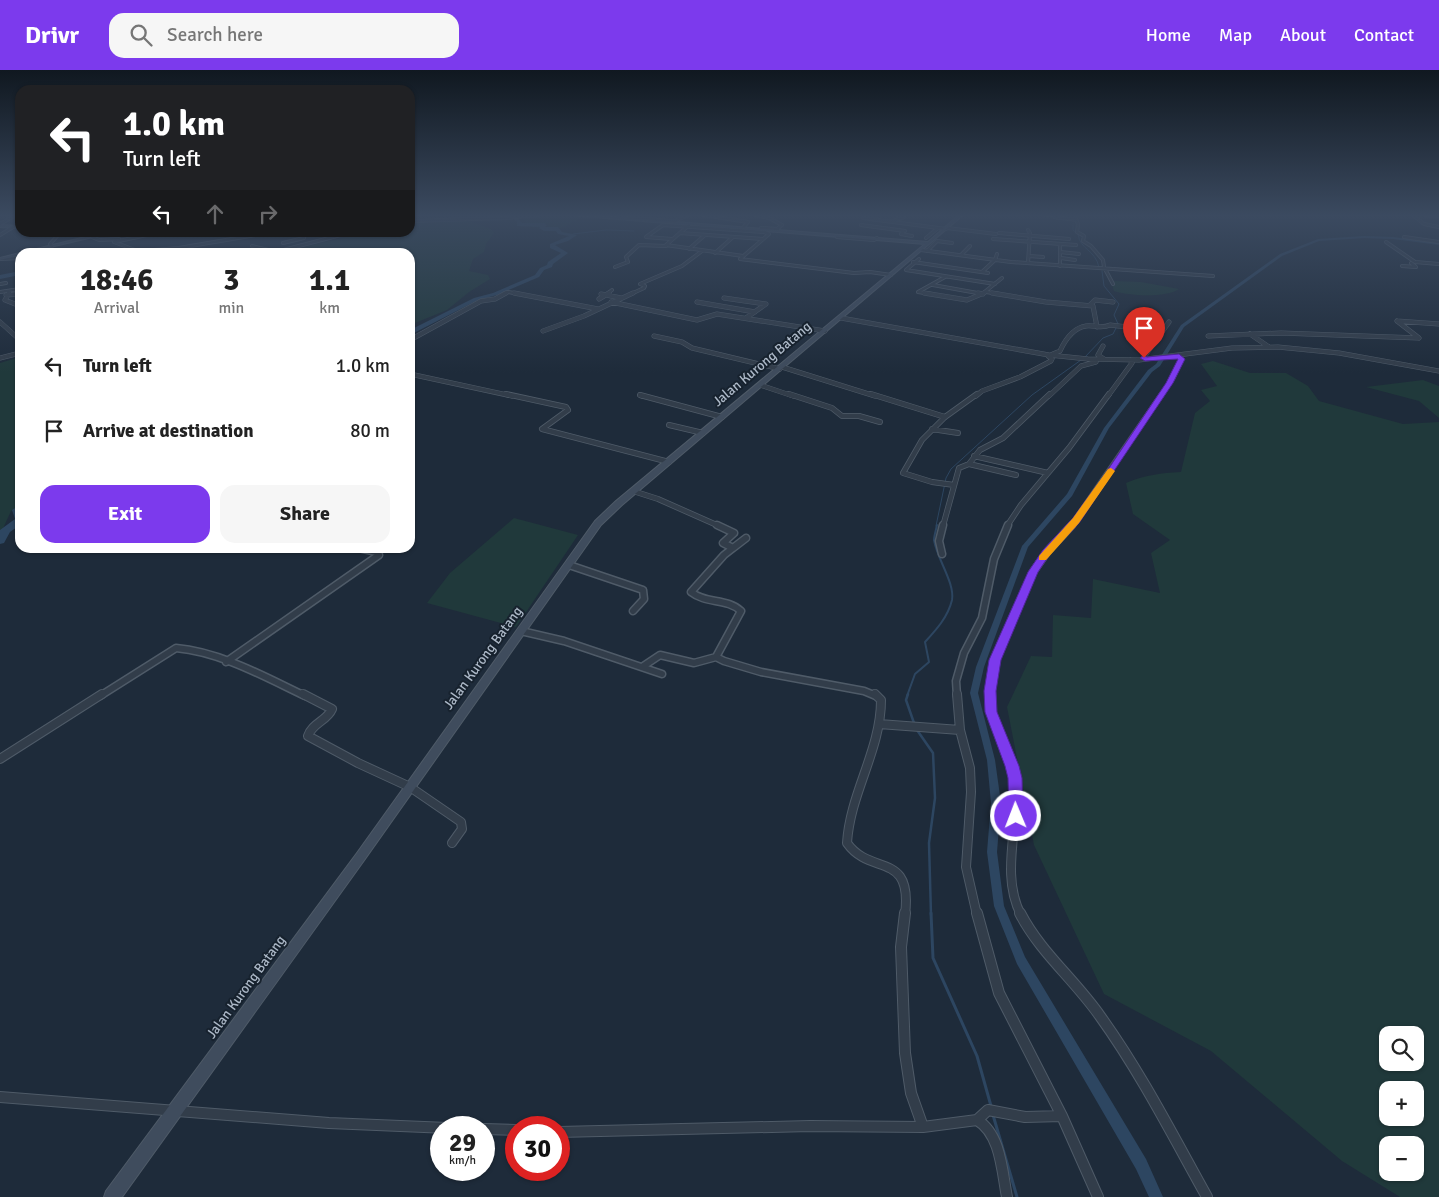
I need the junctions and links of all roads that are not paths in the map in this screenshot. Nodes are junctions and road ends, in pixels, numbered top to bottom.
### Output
1 (679, 268) edge
2 (824, 268) edge
3 (899, 268) edge
4 (909, 268) edge
5 (952, 268) edge
6 (987, 268) edge
7 (1087, 268) edge
8 (1094, 268) joint
9 (1104, 269) junction
10 (982, 272) junction
11 (988, 273) dead end
12 (891, 275) junction
13 (1213, 276) dead end
14 (945, 277) junction
15 (1002, 278) dead end
16 (6, 283) dead end
17 (0, 284) edge
18 (995, 284) junction
19 (1113, 284) dead end
20 (933, 285) junction
21 (612, 290) dead end
22 (15, 292) edge
23 (15, 292) edge
24 (984, 293) junction
25 (0, 294) edge
26 (8, 294) junction
27 (601, 294) dead end
28 (607, 295) junction
29 (621, 298) junction
30 (724, 298) dead end
31 (599, 299) dead end
32 (612, 302) junction
33 (697, 302) dead end
34 (1113, 302) dead end
35 (15, 304) edge
36 (1090, 305) junction
37 (598, 309) junction
38 (755, 312) junction
39 (746, 318) junction
40 (841, 318) junction
41 (0, 322) edge
42 (1169, 322) dead end
43 (1439, 324) edge
44 (1097, 327) junction
45 (543, 331) dead end
46 (825, 331) junction
47 (1161, 331) junction
48 (1249, 334) junction
49 (15, 336) edge
50 (654, 336) dead end
51 (1208, 336) dead end
52 (415, 337) edge
53 (1103, 346) dead end
54 (1269, 347) junction
55 (15, 355) edge
56 (1049, 355) junction
57 (1179, 356) junction
58 (0, 358) edge
59 (1146, 359) junction
60 (1104, 360) junction
61 (1130, 360) junction
62 (781, 368) junction
63 (1439, 371) edge
64 (415, 375) edge
65 (760, 385) junction
66 (640, 395) dead end
67 (722, 417) junction
68 (945, 417) junction
69 (880, 422) dead end
70 (669, 425) dead end
71 (932, 429) junction
72 (703, 433) junction
73 (958, 433) dead end
74 (974, 456) junction
75 (669, 462) junction
76 (969, 464) junction
77 (1048, 473) junction
78 (1016, 475) dead end
79 (952, 485) junction
80 (634, 492) junction
81 (734, 533) junction
82 (733, 548) junction
83 (376, 553) edge
84 (942, 554) dead end
85 (569, 565) junction
86 (633, 612) dead end
87 (521, 631) junction
88 (716, 657) junction
89 (226, 662) junction
90 (642, 667) junction
91 (662, 674) dead end
92 (879, 724) junction
93 (960, 730) junction
94 (0, 759) edge
95 (410, 787) junction
96 (452, 843) dead end
97 (0, 1097) edge
98 (176, 1110) junction
99 (988, 1110) joint
100 (1062, 1116) junction
101 (977, 1120) junction
102 (430, 1127) edge
103 (923, 1127) junction
104 (570, 1132) edge
105 (112, 1197) edge
106 (1007, 1197) edge
107 (1098, 1197) edge
108 (1208, 1197) edge

1 - 29 street
2 - 12 street
3 - 12 street, Jalan Kurong Batang
4 - 14 street
5 - 10 street
6 - 10 street
7 - 8 street
8 - 9 street
9 - 13 street
9 - 19 street
10 - 11 street
12 - 40 street, Jalan Kurong Batang
14 - 18 street
14 - 20 street
15 - 18 street
16 - 17 street
18 - 24 street
20 - 24 street
20 - 24 street
21 - 28 street
22 - 25 street
23 - 26 street
24 - 36 street
25 - 26 street
26 - 35 street
27 - 28 street
28 - 29 street
28 - 31 street
29 - 32 street
30 - 38 street
32 - 37 street
32 - 39 street
33 - 38 street
34 - 36 street
36 - 44 street
37 - 45 street
37 - 52 street
38 - 39 street
39 - 46 street
40 - 46 street, Jalan Kurong Batang
40 - 56 street
41 - 49 street
42 - 47 street
43 - 48 street
44 - 47 street
44 - 56 street
46 - 62 street, Jalan Kurong Batang
47 - 59 street
48 - 51 street
48 - 54 street
50 - 62 street
53 - 60 street
54 - 57 street
54 - 63 street
55 - 58 street
56 - 60 street
56 - 68 street
57 - 59 street
57 - 108 street
59 - 61 street
60 - 61 street
60 - 74 street
61 - 77 street
62 - 65 street, Jalan Kurong Batang
62 - 68 street
64 - 75 street
65 - 67 street, Jalan Kurong Batang
65 - 69 street
66 - 67 street
67 - 72 street, Jalan Kurong Batang
68 - 71 street
70 - 72 street
71 - 73 street
71 - 79 street
72 - 75 street, Jalan Kurong Batang
74 - 76 street
74 - 77 street
75 - 80 street, Jalan Kurong Batang
76 - 78 street
76 - 79 street
77 - 93 street
79 - 84 street
80 - 81 street
80 - 85 street, Jalan Kurong Batang
81 - 82 street
81 - 82 street
82 - 88 street
83 - 89 street
85 - 86 street
85 - 87 street, Jalan Kurong Batang
87 - 90 street
87 - 95 street, Jalan Kurong Batang
88 - 90 street
88 - 92 street
89 - 94 street
89 - 95 street
90 - 91 street
92 - 93 street
92 - 103 street
93 - 100 street
95 - 96 street
95 - 98 street, Jalan Kurong Batang
97 - 98 street
98 - 102 street
98 - 105 street, Jalan Kurong Batang
99 - 100 street
99 - 101 street
100 - 107 street
101 - 103 street
101 - 106 street
103 - 104 street

